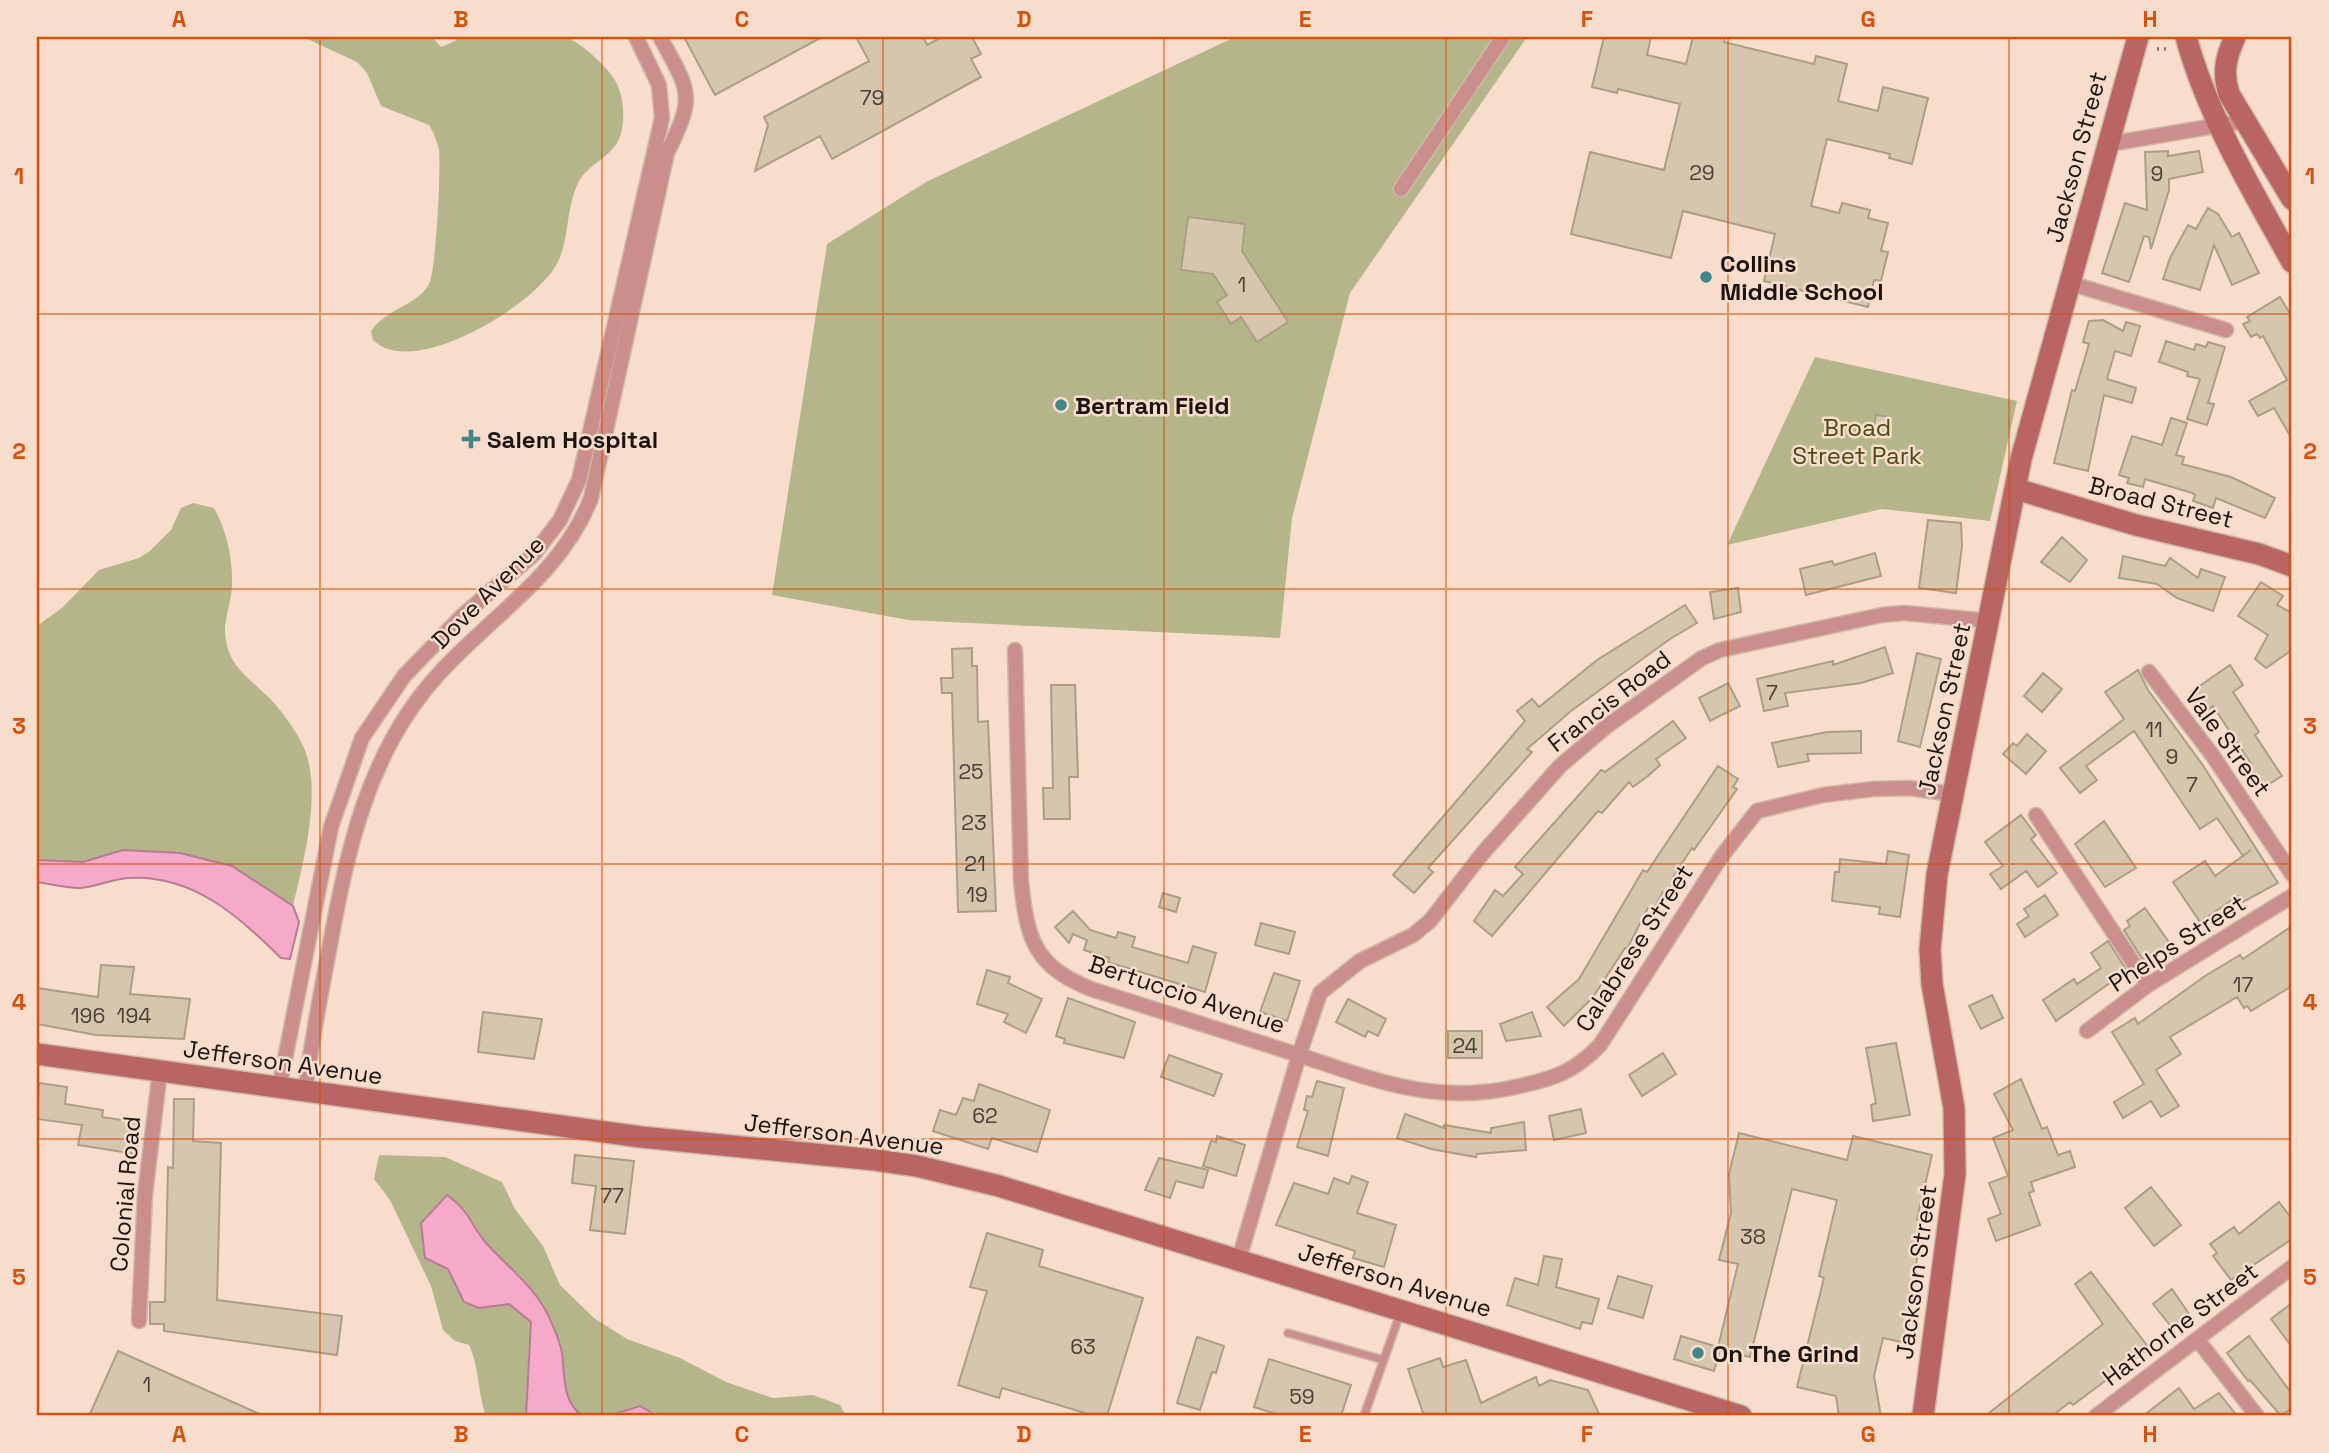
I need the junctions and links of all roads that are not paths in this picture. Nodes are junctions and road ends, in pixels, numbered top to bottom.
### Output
1 (636, 37) edge
2 (660, 37) edge
3 (1503, 37) edge
4 (2137, 37) edge
5 (2235, 37) edge
6 (2178, 43) edge
7 (2244, 121) junction
8 (2218, 124) junction
9 (2109, 144) junction
10 (1401, 189) dead end
11 (2292, 199) edge
12 (2292, 262) edge
13 (2069, 283) junction
14 (2226, 330) dead end
15 (593, 419) junction
16 (610, 423) junction
17 (2016, 489) junction
18 (2292, 566) edge
19 (1991, 621) junction
20 (1015, 650) dead end
21 (2149, 672) dead end
22 (1952, 794) junction
23 (2036, 815) dead end
24 (2292, 874) edge
25 (2292, 896) edge
26 (2148, 985) junction
27 (2087, 1031) dead end
28 (37, 1054) edge
29 (1299, 1055) junction
30 (160, 1071) junction
31 (279, 1088) junction
32 (305, 1092) junction
33 (1239, 1259) junction
34 (2292, 1267) edge
35 (1402, 1310) junction
36 (139, 1321) dead end
37 (1288, 1333) dead end
38 (2197, 1339) junction
39 (1384, 1360) junction
40 (1923, 1413) edge
41 (1364, 1416) edge
42 (1741, 1416) edge
43 (2096, 1416) edge
44 (2257, 1416) edge

1 - 15 street, Dove Avenue
2 - 16 street, Dove Avenue
3 - 10 street
4 - 9 main road, Jackson Street
5 - 7 main road
6 - 8 main road
7 - 8 street
7 - 11 main road
8 - 9 street
8 - 12 main road
9 - 13 main road, Jackson Street
13 - 14 street
13 - 17 main road, Jackson Street
15 - 16 lane
15 - 31 street, Dove Avenue
16 - 32 street, Dove Avenue
17 - 18 main road, Broad Street
17 - 19 main road, Jackson Street
19 - 22 main road, Jackson Street
19 - 29 street, Francis Road
20 - 29 street, Bertuccio Avenue
21 - 24 street, Vale Street
22 - 29 street, Calabrese Street
22 - 40 main road, Jackson Street
23 - 26 street
25 - 26 street, Phelps Street
26 - 27 street, Phelps Street
28 - 30 main road, Jefferson Avenue
29 - 33 street, Bertuccio Avenue
30 - 31 main road, Jefferson Avenue
30 - 36 street, Colonial Road
31 - 32 main road, Jefferson Avenue
32 - 33 main road, Jefferson Avenue
33 - 35 main road, Jefferson Avenue
34 - 38 street, Hathorne Street
35 - 39 lane
35 - 42 main road, Jefferson Avenue
37 - 39 lane
38 - 43 street, Hathorne Street
38 - 44 street
39 - 41 lane

